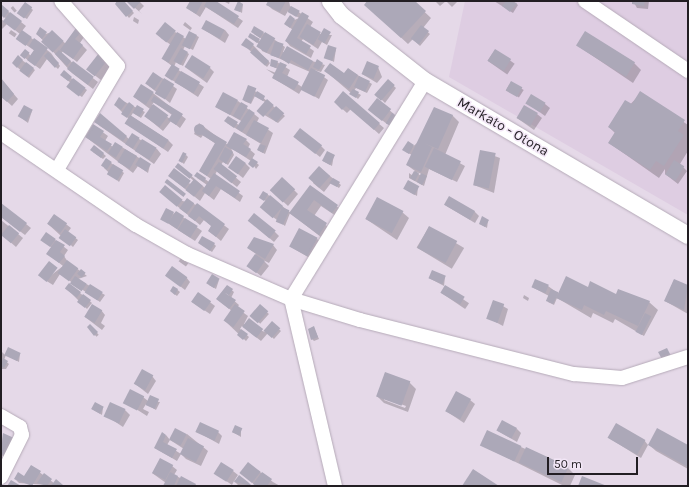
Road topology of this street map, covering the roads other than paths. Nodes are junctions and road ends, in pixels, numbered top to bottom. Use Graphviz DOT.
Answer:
graph roads {
  1 [pos="61,1"];
  2 [pos="330,1"];
  3 [pos="585,1"];
  4 [pos="688,71"];
  5 [pos="425,81"];
  6 [pos="1,133"];
  7 [pos="58,168"];
  8 [pos="688,235"];
  9 [pos="291,299"];
  10 [pos="688,357"];
  11 [pos="1,416"];
  12 [pos="1,477"];
  13 [pos="335,486"];
  1 -- 7 [label="street"];
  2 -- 5 [label="main road, Markato - Otona"];
  3 -- 4 [label="street"];
  5 -- 8 [label="main road, Markato - Otona"];
  5 -- 9 [label="street"];
  6 -- 7 [label="street"];
  7 -- 9 [label="street"];
  9 -- 10 [label="street"];
  9 -- 13 [label="street"];
  11 -- 12 [label="street"];
}
